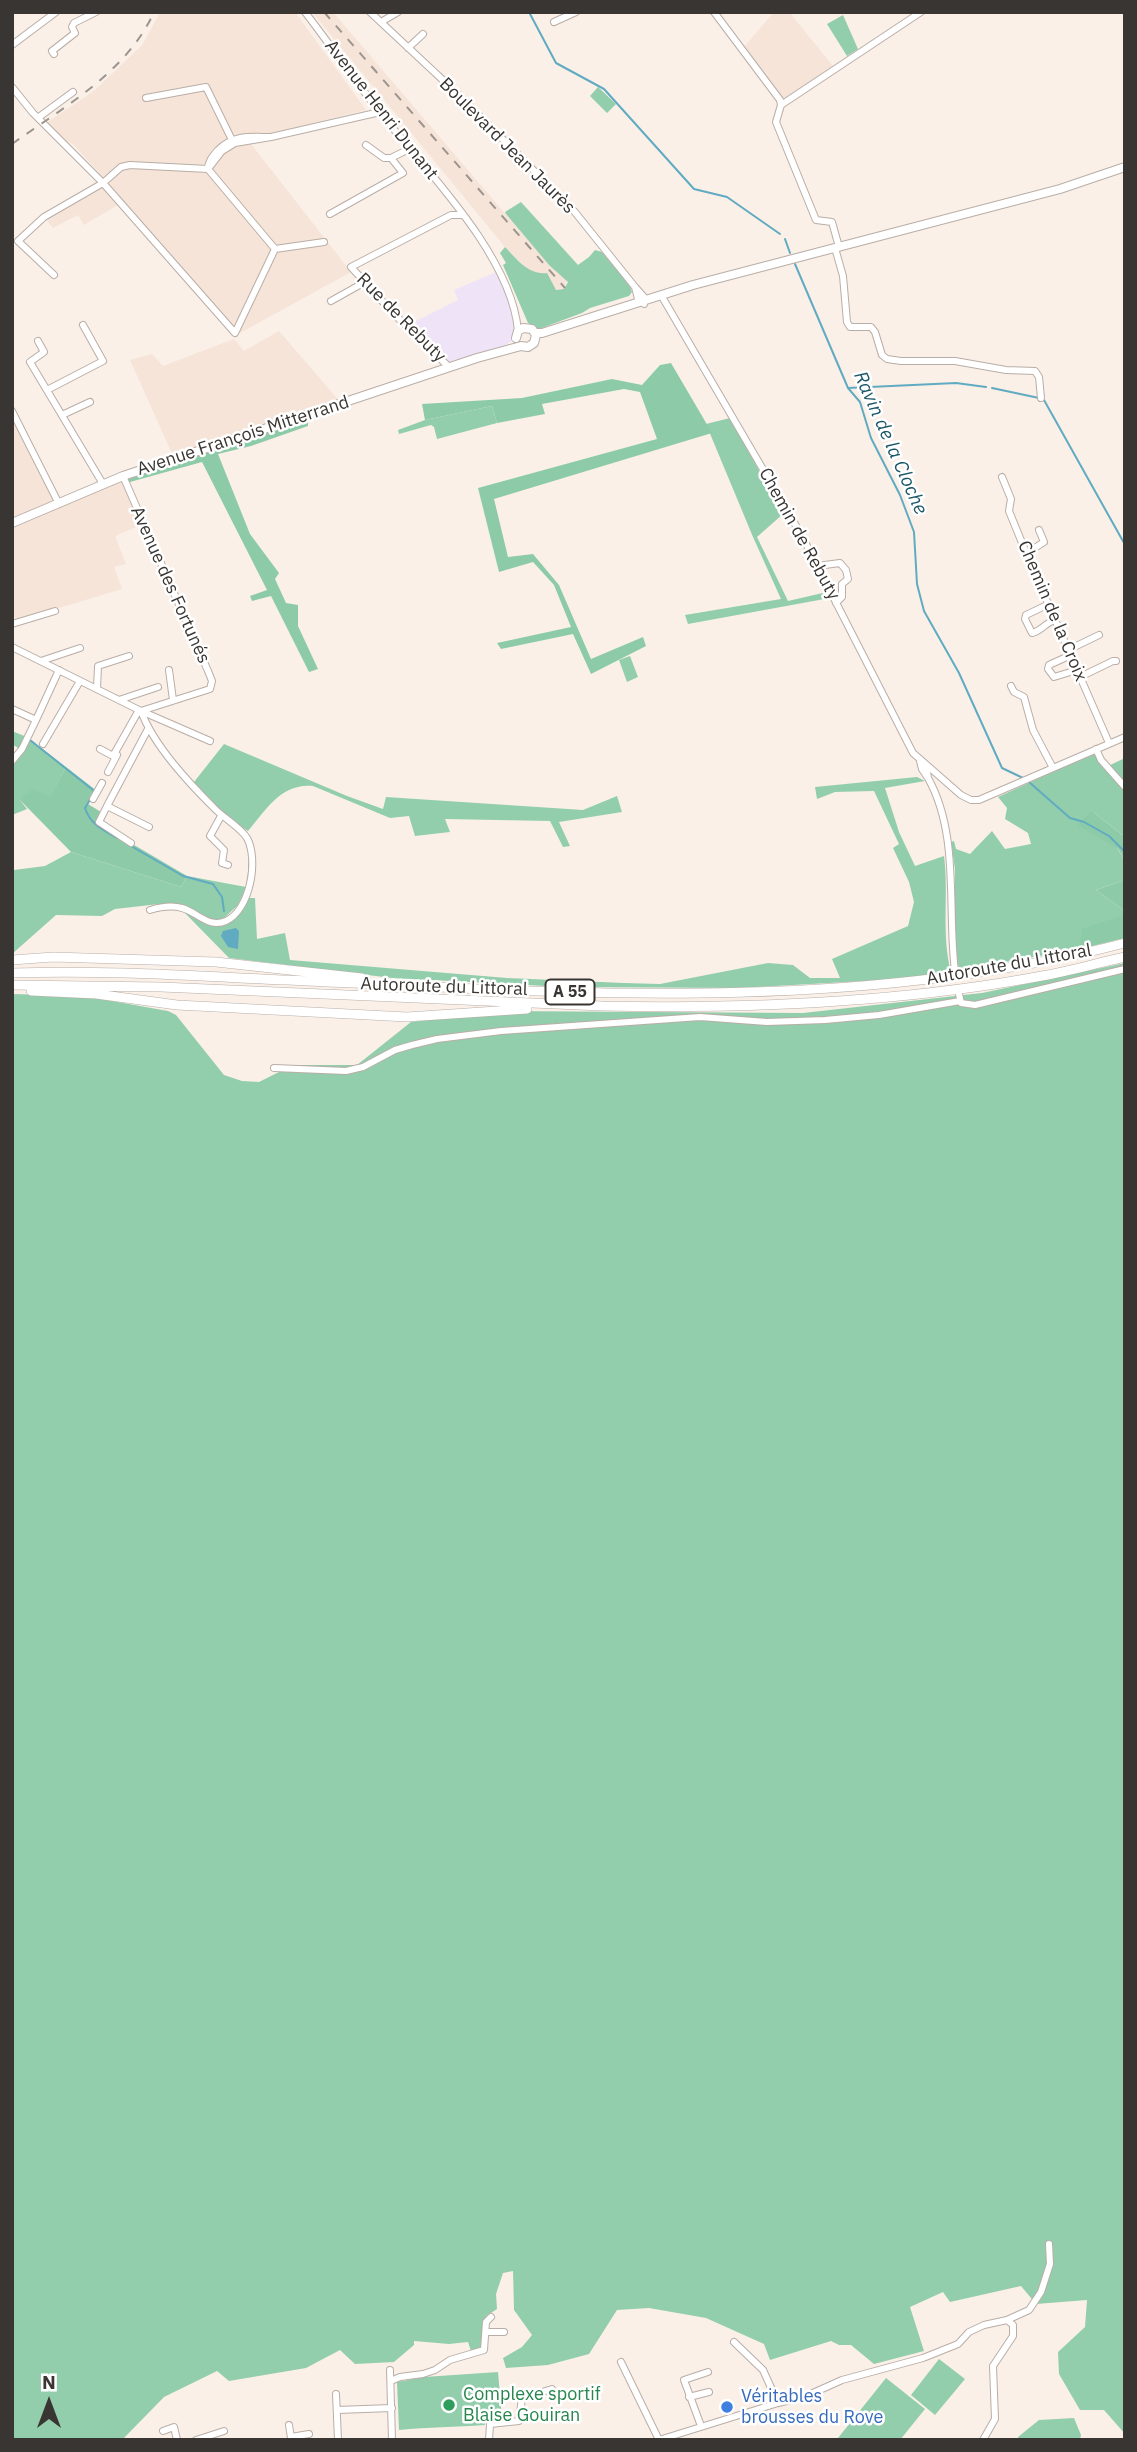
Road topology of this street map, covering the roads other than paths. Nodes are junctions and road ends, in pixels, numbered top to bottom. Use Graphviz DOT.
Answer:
graph roads {
  1 [pos="39,12"];
  2 [pos="56,12"];
  3 [pos="96,12"];
  4 [pos="305,12"];
  5 [pos="370,12"];
  6 [pos="398,12"];
  7 [pos="576,12"];
  8 [pos="714,12"];
  9 [pos="921,12"];
  10 [pos="43,21"];
  11 [pos="382,22"];
  12 [pos="554,22"];
  13 [pos="423,34"];
  14 [pos="12,45"];
  15 [pos="408,48"];
  16 [pos="51,50"];
  17 [pos="12,86"];
  18 [pos="73,92"];
  19 [pos="146,97"];
  20 [pos="781,105"];
  21 [pos="380,112"];
  22 [pos="39,117"];
  23 [pos="233,141"];
  24 [pos="366,145"];
  25 [pos="409,149"];
  26 [pos="391,158"];
  27 [pos="1125,167"];
  28 [pos="208,169"];
  29 [pos="103,183"];
  30 [pos="330,214"];
  31 [pos="462,215"];
  32 [pos="324,242"];
  33 [pos="837,247"];
  34 [pos="275,249"];
  35 [pos="54,275"];
  36 [pos="365,282"];
  37 [pos="662,296"];
  38 [pos="331,301"];
  39 [pos="512,301"];
  40 [pos="643,302"];
  41 [pos="83,325"];
  42 [pos="533,334"];
  43 [pos="519,338"];
  44 [pos="38,341"];
  45 [pos="449,367"];
  46 [pos="47,390"];
  47 [pos="1041,398"];
  48 [pos="90,402"];
  49 [pos="12,411"];
  50 [pos="62,415"];
  51 [pos="123,476"];
  52 [pos="1002,477"];
  53 [pos="103,484"];
  54 [pos="59,504"];
  55 [pos="12,523"];
  56 [pos="1039,530"];
  57 [pos="1027,553"];
  58 [pos="817,566"];
  59 [pos="836,603"];
  60 [pos="1049,604"];
  61 [pos="55,611"];
  62 [pos="1055,620"];
  63 [pos="12,624"];
  64 [pos="1099,635"];
  65 [pos="12,647"];
  66 [pos="80,648"];
  67 [pos="1070,653"];
  68 [pos="128,656"];
  69 [pos="41,662"];
  70 [pos="1116,662"];
  71 [pos="59,670"];
  72 [pos="169,670"];
  73 [pos="1079,673"];
  74 [pos="80,681"];
  75 [pos="158,687"];
  76 [pos="1011,687"];
  77 [pos="97,690"];
  78 [pos="119,701"];
  79 [pos="173,701"];
  80 [pos="12,709"];
  81 [pos="140,711"];
  82 [pos="36,720"];
  83 [pos="133,727"];
  84 [pos="148,729"];
  85 [pos="129,734"];
  86 [pos="1125,737"];
  87 [pos="141,741"];
  88 [pos="210,741"];
  89 [pos="124,743"];
  90 [pos="1110,743"];
  91 [pos="43,744"];
  92 [pos="100,749"];
  93 [pos="1096,749"];
  94 [pos="117,755"];
  95 [pos="12,761"];
  96 [pos="113,763"];
  97 [pos="923,763"];
  98 [pos="1054,768"];
  99 [pos="126,771"];
  100 [pos="108,772"];
  101 [pos="102,783"];
  102 [pos="1125,787"];
  103 [pos="97,791"];
  104 [pos="111,798"];
  105 [pos="93,799"];
  106 [pos="107,806"];
  107 [pos="221,816"];
  108 [pos="149,827"];
  109 [pos="131,843"];
  110 [pos="229,865"];
  111 [pos="150,910"];
  112 [pos="1125,943"];
  113 [pos="1125,957"];
  114 [pos="12,960"];
  115 [pos="1125,969"];
  116 [pos="955,971"];
  117 [pos="12,973"];
  118 [pos="12,988"];
  119 [pos="510,990"];
  120 [pos="663,1007"];
  121 [pos="274,1068"];
  122 [pos="1049,2244"];
  123 [pos="491,2317"];
  124 [pos="1007,2320"];
  125 [pos="486,2332"];
  126 [pos="504,2332"];
  127 [pos="734,2342"];
  128 [pos="621,2362"];
  129 [pos="390,2370"];
  130 [pos="708,2372"];
  131 [pos="391,2381"];
  132 [pos="552,2389"];
  133 [pos="709,2392"];
  134 [pos="336,2394"];
  135 [pos="690,2397"];
  136 [pos="778,2403"];
  137 [pos="392,2408"];
  138 [pos="337,2410"];
  139 [pos="289,2425"];
  140 [pos="701,2426"];
  141 [pos="163,2431"];
  142 [pos="224,2431"];
  143 [pos="309,2434"];
  144 [pos="291,2438"];
  145 [pos="661,2439"];
  146 [pos="177,2440"];
  147 [pos="196,2440"];
  148 [pos="338,2440"];
  149 [pos="392,2440"];
  150 [pos="489,2440"];
  151 [pos="983,2440"];
  1 -- 10 [label="street"];
  2 -- 10 [label="street"];
  3 -- 16 [label="street"];
  4 -- 21 [label="street, Avenue Henri Dunant"];
  5 -- 11 [label="street, Boulevard Jean Jaurès"];
  6 -- 11 [label="street"];
  7 -- 12 [label="street"];
  8 -- 20 [label="street"];
  9 -- 20 [label="street"];
  10 -- 14 [label="street"];
  11 -- 15 [label="street, Boulevard Jean Jaurès"];
  13 -- 15 [label="street"];
  15 -- 40 [label="street, Boulevard Jean Jaurès"];
  17 -- 22 [label="street"];
  18 -- 22 [label="street"];
  19 -- 23 [label="street"];
  20 -- 33 [label="street"];
  21 -- 23 [label="street"];
  21 -- 25 [label="street, Avenue Henri Dunant"];
  22 -- 29 [label="street"];
  23 -- 28 [label="street"];
  24 -- 26 [label="street"];
  25 -- 26 [label="street"];
  25 -- 31 [label="street, Avenue Henri Dunant"];
  26 -- 30 [label="street"];
  27 -- 33 [label="main road"];
  28 -- 29 [label="street"];
  28 -- 34 [label="street"];
  29 -- 34 [label="street"];
  29 -- 35 [label="street"];
  31 -- 36 [label="street, Rue de Rebuty"];
  31 -- 39 [label="street, Avenue Henri Dunant"];
  32 -- 34 [label="street"];
  33 -- 37 [label="main road"];
  33 -- 47 [label="street"];
  36 -- 38 [label="street"];
  36 -- 45 [label="street, Rue de Rebuty"];
  37 -- 40 [label="main road"];
  37 -- 58 [label="street, Chemin de Rebuty"];
  39 -- 42 [label="street"];
  39 -- 43 [label="street"];
  40 -- 42 [label="main road"];
  41 -- 46 [label="street"];
  42 -- 43 [label="main road"];
  42 -- 43 [label="main road"];
  43 -- 45 [label="main road, Avenue François Mitterrand"];
  44 -- 46 [label="street"];
  45 -- 51 [label="main road, Avenue François Mitterrand"];
  46 -- 50 [label="street"];
  48 -- 50 [label="street"];
  49 -- 54 [label="street"];
  50 -- 53 [label="street"];
  51 -- 53 [label="main road, Avenue François Mitterrand"];
  51 -- 79 [label="street, Avenue des Fortunés"];
  52 -- 57 [label="street, Chemin de la Croix"];
  53 -- 54 [label="main road, Avenue François Mitterrand"];
  54 -- 55 [label="main road, Avenue François Mitterrand"];
  56 -- 57 [label="street"];
  57 -- 60 [label="street, Chemin de la Croix"];
  58 -- 59 [label="street, Chemin de Rebuty"];
  58 -- 59 [label="street"];
  59 -- 97 [label="street, Chemin de Rebuty"];
  60 -- 62 [label="street, Chemin de la Croix"];
  60 -- 62 [label="street"];
  61 -- 63 [label="street"];
  62 -- 67 [label="street, Chemin de la Croix"];
  64 -- 67 [label="street"];
  65 -- 69 [label="street"];
  66 -- 69 [label="street"];
  67 -- 73 [label="street, Chemin de la Croix"];
  67 -- 73 [label="street"];
  68 -- 77 [label="street"];
  69 -- 71 [label="street"];
  70 -- 73 [label="street"];
  71 -- 74 [label="street"];
  71 -- 82 [label="street"];
  72 -- 79 [label="street"];
  73 -- 90 [label="street, Chemin de la Croix"];
  74 -- 77 [label="street"];
  74 -- 91 [label="street"];
  75 -- 78 [label="street"];
  76 -- 98 [label="street"];
  77 -- 78 [label="street"];
  78 -- 81 [label="street"];
  79 -- 81 [label="street, Avenue des Fortunés"];
  80 -- 82 [label="street"];
  81 -- 84 [label="street"];
  81 -- 88 [label="street"];
  81 -- 92 [label="street"];
  82 -- 95 [label="street"];
  83 -- 85 [label="street"];
  84 -- 87 [label="street"];
  84 -- 107 [label="street"];
  85 -- 87 [label="street"];
  85 -- 89 [label="street"];
  86 -- 90 [label="street"];
  87 -- 99 [label="street"];
  90 -- 93 [label="street"];
  93 -- 98 [label="street"];
  93 -- 102 [label="street"];
  94 -- 96 [label="street"];
  96 -- 99 [label="street"];
  96 -- 100 [label="street"];
  97 -- 98 [label="street"];
  97 -- 116 [label="street, Chemin de Rebuty"];
  99 -- 104 [label="street"];
  101 -- 103 [label="street"];
  103 -- 104 [label="street"];
  103 -- 105 [label="street"];
  104 -- 106 [label="street"];
  106 -- 108 [label="street"];
  106 -- 109 [label="street"];
  107 -- 110 [label="street"];
  107 -- 111 [label="street"];
  112 -- 119 [label="highway, Autoroute du Littoral / A 55"];
  113 -- 120 [label="highway, Autoroute du Littoral / A 55"];
  114 -- 119 [label="highway"];
  115 -- 121 [label="street"];
  117 -- 119 [label="highway, Autoroute du Littoral / A 55"];
  118 -- 120 [label="highway, Autoroute du Littoral / A 55"];
  118 -- 120 [label="highway"];
  122 -- 124 [label="street"];
  123 -- 125 [label="street"];
  124 -- 136 [label="street"];
  124 -- 151 [label="street"];
  125 -- 126 [label="street"];
  125 -- 131 [label="street"];
  127 -- 136 [label="street"];
  128 -- 145 [label="street"];
  129 -- 131 [label="street"];
  130 -- 135 [label="street"];
  131 -- 137 [label="street"];
  132 -- 150 [label="street"];
  133 -- 135 [label="street"];
  134 -- 138 [label="street"];
  135 -- 140 [label="street"];
  136 -- 140 [label="street"];
  137 -- 138 [label="street"];
  137 -- 149 [label="street"];
  138 -- 148 [label="street"];
  139 -- 144 [label="street"];
  140 -- 145 [label="street"];
  141 -- 146 [label="street"];
  142 -- 147 [label="street"];
  143 -- 144 [label="street"];
}
